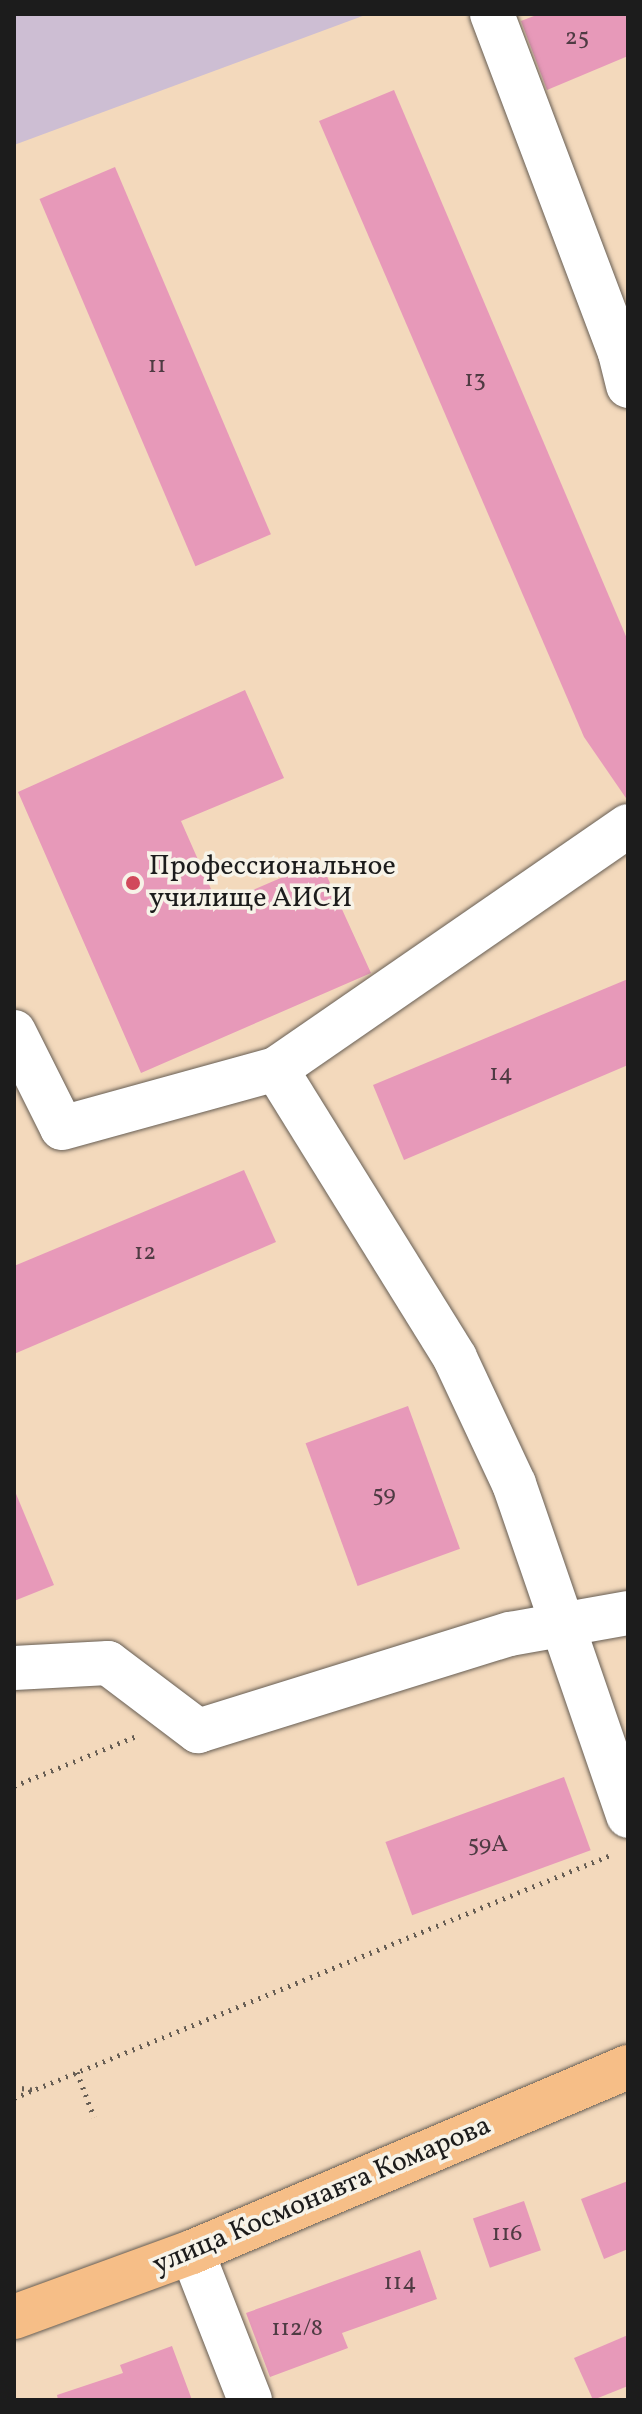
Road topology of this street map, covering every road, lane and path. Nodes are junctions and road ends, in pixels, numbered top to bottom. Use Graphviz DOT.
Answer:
graph roads {
  1 [pos="492,14"];
  2 [pos="628,386"];
  3 [pos="628,826"];
  4 [pos="628,867"];
  5 [pos="535,891"];
  6 [pos="14,1032"];
  7 [pos="276,1069"];
  8 [pos="628,1613"];
  9 [pos="562,1624"];
  10 [pos="14,1668"];
  11 [pos="182,1718"];
  12 [pos="14,1786"];
  13 [pos="628,1816"];
  14 [pos="628,1848"];
  15 [pos="628,2067"];
  16 [pos="77,2072"];
  17 [pos="14,2087"];
  18 [pos="36,2090"];
  19 [pos="14,2098"];
  20 [pos="94,2117"];
  21 [pos="192,2252"];
  22 [pos="14,2317"];
  23 [pos="250,2400"];
  1 -- 2 [label="street"];
  3 -- 5 [label="street"];
  4 -- 5 [label="street"];
  5 -- 7 [label="street"];
  6 -- 7 [label="street"];
  7 -- 9 [label="street"];
  8 -- 9 [label="street"];
  9 -- 11 [label="street"];
  9 -- 13 [label="street"];
  10 -- 11 [label="street"];
  11 -- 12 [label="path"];
  14 -- 16 [label="path"];
  15 -- 21 [label="main road, улица Космонавта Комарова"];
  16 -- 18 [label="path"];
  16 -- 20 [label="path"];
  17 -- 18 [label="path"];
  18 -- 19 [label="path"];
  21 -- 22 [label="main road, улица Космонавта Комарова"];
  21 -- 23 [label="street"];
}
